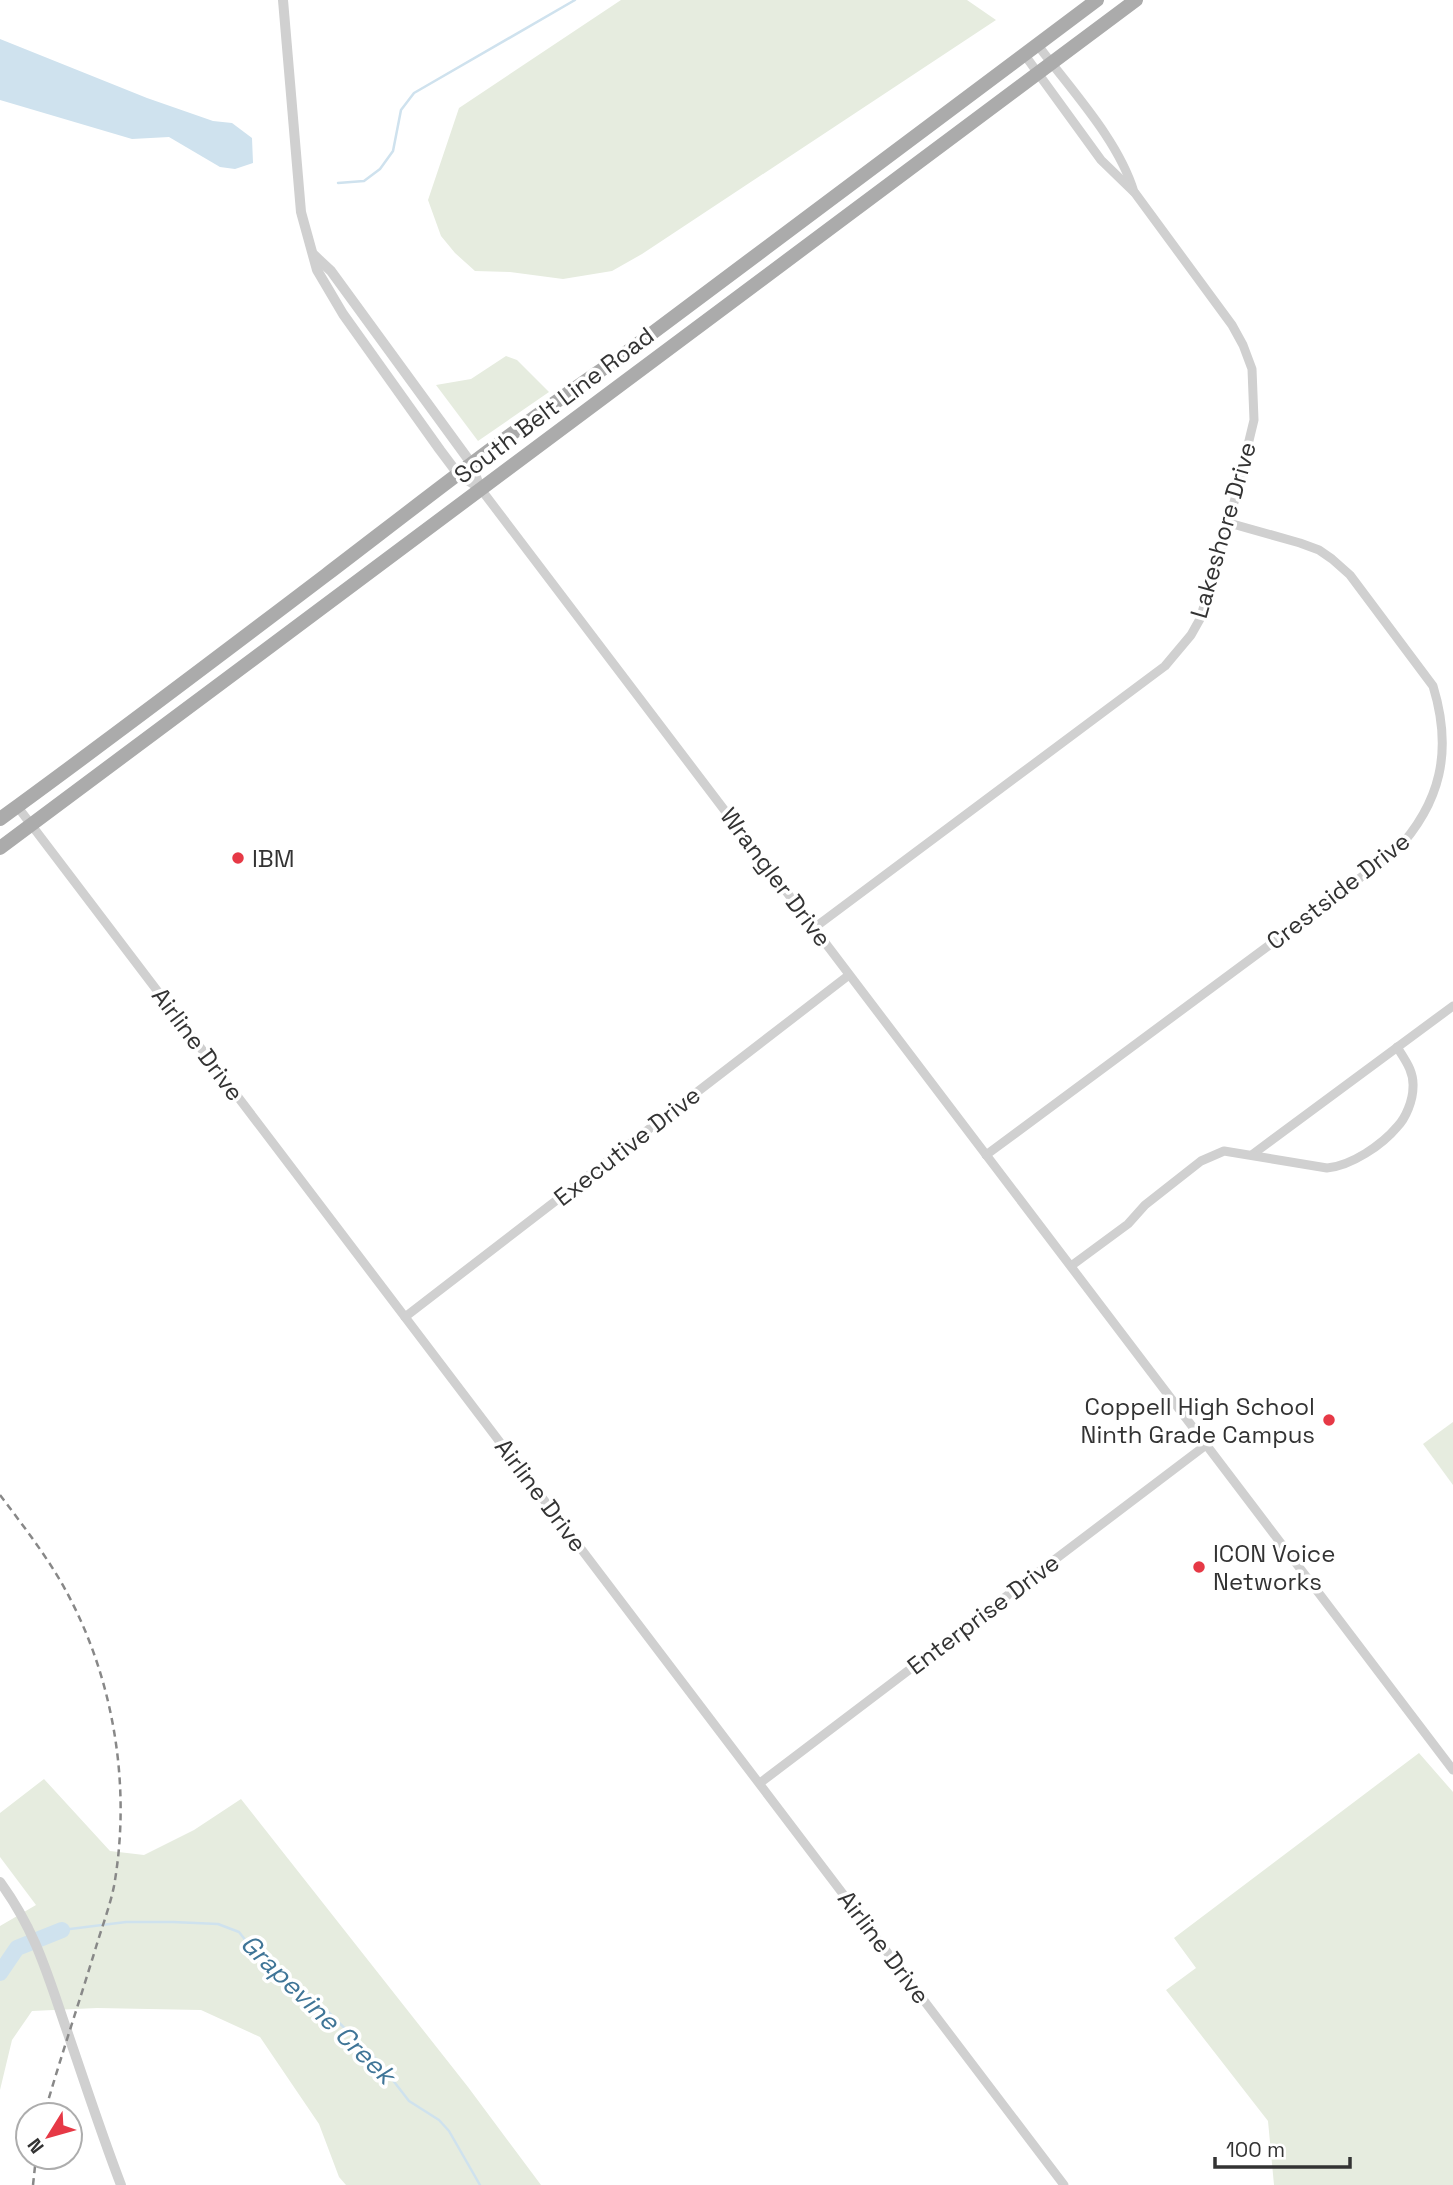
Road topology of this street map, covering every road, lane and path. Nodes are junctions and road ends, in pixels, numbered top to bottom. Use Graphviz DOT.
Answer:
graph roads {
  1 [pos="283,0"];
  2 [pos="1097,0"];
  3 [pos="1136,0"];
  4 [pos="1037,44"];
  5 [pos="1024,54"];
  6 [pos="1051,64"];
  7 [pos="1038,74"];
  8 [pos="1135,193"];
  9 [pos="831,199"];
  10 [pos="844,217"];
  11 [pos="314,255"];
  12 [pos="374,332"];
  13 [pos="362,341"];
  14 [pos="471,463"];
  15 [pos="458,474"];
  16 [pos="480,488"];
  17 [pos="1229,523"];
  18 [pos="226,651"];
  19 [pos="238,669"];
  20 [pos="17,806"];
  21 [pos="0,819"];
  22 [pos="31,824"];
  23 [pos="0,848"];
  24 [pos="814,928"];
  25 [pos="849,975"];
  26 [pos="1453,1006"];
  27 [pos="1397,1047"];
  28 [pos="1253,1154"];
  29 [pos="986,1155"];
  30 [pos="1071,1266"];
  31 [pos="405,1317"];
  32 [pos="1206,1445"];
  33 [pos="1453,1770"];
  34 [pos="760,1783"];
  35 [pos="0,1882"];
  36 [pos="121,2185"];
  37 [pos="1064,2185"];
  1 -- 11 [label="street"];
  2 -- 4 [label="main road, South Belt Line Road"];
  3 -- 6 [label="main road, South Belt Line Road"];
  4 -- 5 [label="main road, South Belt Line Road"];
  4 -- 6 [label="street, Lakeshore Drive"];
  5 -- 7 [label="street, Lakeshore Drive"];
  5 -- 9 [label="main road, South Belt Line Road"];
  6 -- 7 [label="main road, South Belt Line Road"];
  6 -- 8 [label="street, Lakeshore Drive"];
  7 -- 8 [label="street, Lakeshore Drive"];
  7 -- 10 [label="main road, South Belt Line Road"];
  8 -- 17 [label="street, Lakeshore Drive"];
  9 -- 10 [label="main road"];
  9 -- 14 [label="main road, South Belt Line Road"];
  10 -- 16 [label="main road, South Belt Line Road"];
  11 -- 12 [label="street"];
  11 -- 13 [label="street"];
  12 -- 13 [label="street"];
  12 -- 14 [label="street"];
  13 -- 15 [label="street"];
  14 -- 15 [label="main road, South Belt Line Road"];
  14 -- 16 [label="street"];
  15 -- 16 [label="street"];
  15 -- 18 [label="main road, South Belt Line Road"];
  16 -- 19 [label="main road, South Belt Line Road"];
  16 -- 24 [label="street, Wrangler Drive"];
  17 -- 24 [label="street, Lakeshore Drive"];
  17 -- 29 [label="street, Crestside Drive"];
  18 -- 19 [label="main road"];
  18 -- 20 [label="main road, South Belt Line Road"];
  19 -- 22 [label="main road, South Belt Line Road"];
  20 -- 21 [label="main road, South Belt Line Road"];
  20 -- 22 [label="street, Airline Drive"];
  22 -- 23 [label="main road, South Belt Line Road"];
  22 -- 31 [label="street, Airline Drive"];
  24 -- 25 [label="street, Wrangler Drive"];
  25 -- 29 [label="street, Wrangler Drive"];
  25 -- 31 [label="street, Executive Drive"];
  26 -- 27 [label="street"];
  27 -- 28 [label="street"];
  27 -- 28 [label="street"];
  28 -- 30 [label="street"];
  29 -- 30 [label="street, Wrangler Drive"];
  30 -- 32 [label="street, Wrangler Drive"];
  31 -- 34 [label="street, Airline Drive"];
  32 -- 33 [label="street, Wrangler Drive"];
  32 -- 34 [label="street, Enterprise Drive"];
  34 -- 37 [label="street, Airline Drive"];
  35 -- 36 [label="street"];
}
